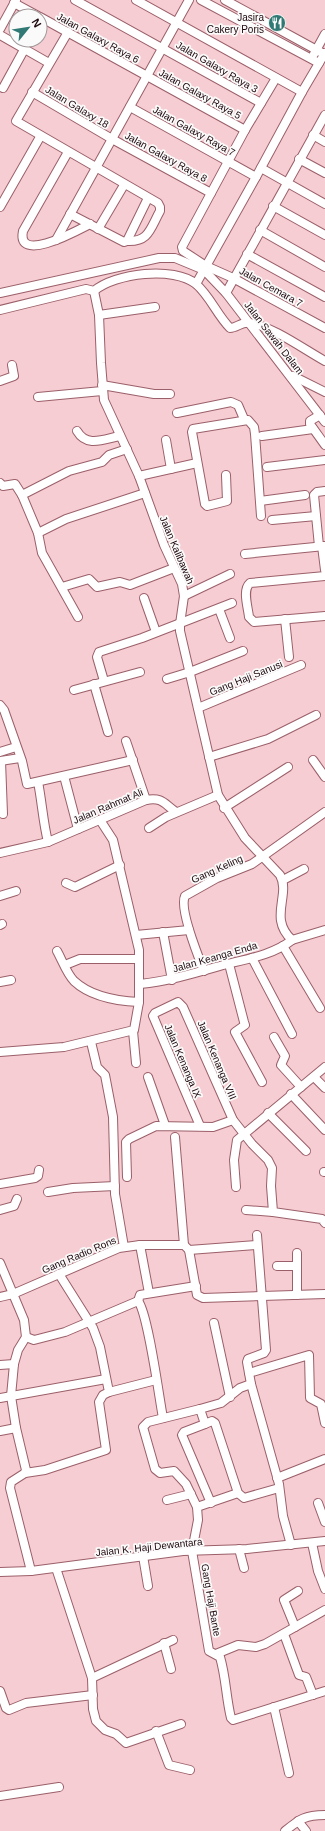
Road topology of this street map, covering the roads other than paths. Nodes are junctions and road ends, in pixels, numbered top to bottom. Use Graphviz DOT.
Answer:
graph roads {
  1 [pos="75,0"];
  2 [pos="136,0"];
  3 [pos="189,0"];
  4 [pos="200,0"];
  5 [pos="225,0"];
  6 [pos="15,2"];
  7 [pos="25,8"];
  8 [pos="48,22"];
  9 [pos="176,22"];
  10 [pos="0,29"];
  11 [pos="68,32"];
  12 [pos="325,34"];
  13 [pos="162,47"];
  14 [pos="25,48"];
  15 [pos="316,50"];
  16 [pos="325,54"];
  17 [pos="311,59"];
  18 [pos="49,63"];
  19 [pos="319,63"];
  20 [pos="311,75"];
  21 [pos="146,76"];
  22 [pos="276,78"];
  23 [pos="3,88"];
  24 [pos="32,92"];
  25 [pos="302,92"];
  26 [pos="261,103"];
  27 [pos="130,107"];
  28 [pos="325,115"];
  29 [pos="245,130"];
  30 [pos="313,135"];
  31 [pos="40,137"];
  32 [pos="112,139"];
  33 [pos="325,142"];
  34 [pos="68,152"];
  35 [pos="299,159"];
  36 [pos="229,161"];
  37 [pos="96,168"];
  38 [pos="261,168"];
  39 [pos="325,173"];
  40 [pos="253,175"];
  41 [pos="287,182"];
  42 [pos="124,185"];
  43 [pos="211,193"];
  44 [pos="148,198"];
  45 [pos="325,204"];
  46 [pos="273,206"];
  47 [pos="0,207"];
  48 [pos="70,214"];
  49 [pos="90,224"];
  50 [pos="98,229"];
  51 [pos="260,230"];
  52 [pos="325,235"];
  53 [pos="56,240"];
  54 [pos="127,241"];
  55 [pos="246,254"];
  56 [pos="325,267"];
  57 [pos="201,274"];
  58 [pos="233,278"];
  59 [pos="94,291"];
  60 [pos="226,292"];
  61 [pos="0,293"];
  62 [pos="325,297"];
  63 [pos="155,308"];
  64 [pos="0,310"];
  65 [pos="99,315"];
  66 [pos="250,323"];
  67 [pos="325,328"];
  68 [pos="325,361"];
  69 [pos="12,365"];
  70 [pos="291,375"];
  71 [pos="0,381"];
  72 [pos="102,388"];
  73 [pos="325,392"];
  74 [pos="170,394"];
  75 [pos="38,397"];
  76 [pos="177,413"];
  77 [pos="316,417"];
  78 [pos="244,419"];
  79 [pos="325,422"];
  80 [pos="313,429"];
  81 [pos="77,431"];
  82 [pos="120,436"];
  83 [pos="262,436"];
  84 [pos="166,440"];
  85 [pos="325,445"];
  86 [pos="127,450"];
  87 [pos="325,460"];
  88 [pos="197,462"];
  89 [pos="266,467"];
  90 [pos="171,468"];
  91 [pos="226,475"];
  92 [pos="139,476"];
  93 [pos="0,483"];
  94 [pos="325,491"];
  95 [pos="145,493"];
  96 [pos="22,495"];
  97 [pos="305,495"];
  98 [pos="260,500"];
  99 [pos="261,516"];
  100 [pos="316,516"];
  101 [pos="272,520"];
  102 [pos="38,534"];
  103 [pos="322,546"];
  104 [pos="245,554"];
  105 [pos="174,568"];
  106 [pos="325,570"];
  107 [pos="230,574"];
  108 [pos="325,576"];
  109 [pos="62,587"];
  110 [pos="184,596"];
  111 [pos="144,598"];
  112 [pos="232,603"];
  113 [pos="219,609"];
  114 [pos="325,616"];
  115 [pos="78,618"];
  116 [pos="286,619"];
  117 [pos="180,624"];
  118 [pos="156,632"];
  119 [pos="230,638"];
  120 [pos="243,651"];
  121 [pos="289,657"];
  122 [pos="301,666"];
  123 [pos="140,672"];
  124 [pos="190,672"];
  125 [pos="167,679"];
  126 [pos="104,681"];
  127 [pos="94,684"];
  128 [pos="74,690"];
  129 [pos="0,705"];
  130 [pos="198,708"];
  131 [pos="316,715"];
  132 [pos="108,732"];
  133 [pos="126,741"];
  134 [pos="16,747"];
  135 [pos="209,756"];
  136 [pos="0,758"];
  137 [pos="20,758"];
  138 [pos="133,760"];
  139 [pos="313,760"];
  140 [pos="288,767"];
  141 [pos="64,776"];
  142 [pos="325,777"];
  143 [pos="38,782"];
  144 [pos="218,795"];
  145 [pos="146,800"];
  146 [pos="224,808"];
  147 [pos="176,812"];
  148 [pos="325,812"];
  149 [pos="3,814"];
  150 [pos="100,820"];
  151 [pos="149,828"];
  152 [pos="78,830"];
  153 [pos="48,842"];
  154 [pos="0,853"];
  155 [pos="262,856"];
  156 [pos="120,865"];
  157 [pos="304,869"];
  158 [pos="283,880"];
  159 [pos="66,884"];
  160 [pos="16,891"];
  161 [pos="0,896"];
  162 [pos="190,930"];
  163 [pos="325,930"];
  164 [pos="163,932"];
  165 [pos="136,935"];
  166 [pos="292,940"];
  167 [pos="283,946"];
  168 [pos="57,951"];
  169 [pos="252,958"];
  170 [pos="139,959"];
  171 [pos="229,964"];
  172 [pos="65,965"];
  173 [pos="204,971"];
  174 [pos="11,980"];
  175 [pos="172,980"];
  176 [pos="0,982"];
  177 [pos="140,984"];
  178 [pos="139,1002"];
  179 [pos="184,1007"];
  180 [pos="320,1008"];
  181 [pos="133,1031"];
  182 [pos="292,1034"];
  183 [pos="274,1037"];
  184 [pos="90,1042"];
  185 [pos="0,1052"];
  186 [pos="136,1063"];
  187 [pos="325,1067"];
  188 [pos="148,1077"];
  189 [pos="314,1077"];
  190 [pos="262,1082"];
  191 [pos="298,1083"];
  192 [pos="325,1088"];
  193 [pos="291,1094"];
  194 [pos="268,1113"];
  195 [pos="165,1125"];
  196 [pos="200,1126"];
  197 [pos="238,1127"];
  198 [pos="325,1130"];
  199 [pos="175,1137"];
  200 [pos="306,1151"];
  201 [pos="39,1170"];
  202 [pos="127,1177"];
  203 [pos="0,1184"];
  204 [pos="115,1186"];
  205 [pos="236,1187"];
  206 [pos="48,1192"];
  207 [pos="17,1199"];
  208 [pos="0,1210"];
  209 [pos="246,1210"];
  210 [pos="273,1212"];
  211 [pos="325,1223"];
  212 [pos="257,1235"];
  213 [pos="140,1245"];
  214 [pos="257,1245"];
  215 [pos="124,1247"];
  216 [pos="187,1248"];
  217 [pos="297,1253"];
  218 [pos="0,1263"];
  219 [pos="277,1266"];
  220 [pos="297,1266"];
  221 [pos="59,1274"];
  222 [pos="196,1286"];
  223 [pos="149,1293"];
  224 [pos="13,1294"];
  225 [pos="325,1294"];
  226 [pos="260,1295"];
  227 [pos="297,1295"];
  228 [pos="0,1297"];
  229 [pos="138,1300"];
  230 [pos="87,1321"];
  231 [pos="214,1323"];
  232 [pos="26,1337"];
  233 [pos="14,1364"];
  234 [pos="0,1365"];
  235 [pos="249,1373"];
  236 [pos="106,1379"];
  237 [pos="156,1380"];
  238 [pos="251,1384"];
  239 [pos="110,1392"];
  240 [pos="11,1396"];
  241 [pos="230,1397"];
  242 [pos="0,1398"];
  243 [pos="200,1409"];
  244 [pos="163,1418"];
  245 [pos="325,1423"];
  246 [pos="205,1424"];
  247 [pos="16,1428"];
  248 [pos="0,1431"];
  249 [pos="325,1459"];
  250 [pos="25,1473"];
  251 [pos="277,1478"];
  252 [pos="280,1488"];
  253 [pos="238,1493"];
  254 [pos="191,1494"];
  255 [pos="167,1500"];
  256 [pos="211,1503"];
  257 [pos="318,1503"];
  258 [pos="197,1507"];
  259 [pos="325,1522"];
  260 [pos="325,1541"];
  261 [pos="312,1543"];
  262 [pos="291,1545"];
  263 [pos="239,1549"];
  264 [pos="192,1551"];
  265 [pos="143,1556"];
  266 [pos="56,1568"];
  267 [pos="244,1568"];
  268 [pos="31,1571"];
  269 [pos="0,1572"];
  270 [pos="148,1586"];
  271 [pos="325,1589"];
  272 [pos="298,1591"];
  273 [pos="325,1610"];
  274 [pos="295,1627"];
  275 [pos="284,1634"];
  276 [pos="173,1640"];
  277 [pos="164,1643"];
  278 [pos="213,1654"];
  279 [pos="171,1669"];
  280 [pos="92,1678"];
  281 [pos="0,1691"];
  282 [pos="325,1691"];
  283 [pos="93,1695"];
  284 [pos="312,1695"];
  285 [pos="274,1707"];
  286 [pos="181,1724"];
  287 [pos="156,1731"];
  288 [pos="190,1770"];
  289 [pos="289,1773"];
  290 [pos="59,1787"];
  291 [pos="0,1796"];
  292 [pos="325,1815"];
  293 [pos="298,1821"];
  294 [pos="285,1831"];
  295 [pos="306,1831"];
  1 -- 13 [label="street, Jalan Galaxy Raya 3"];
  2 -- 9 [label="street"];
  3 -- 9 [label="street"];
  4 -- 17 [label="street"];
  5 -- 15 [label="street"];
  6 -- 7 [label="street, Jalan Galaxy Raya 6"];
  6 -- 10 [label="street"];
  8 -- 11 [label="street, Jalan Galaxy Raya 6"];
  9 -- 13 [label="street"];
  9 -- 22 [label="street"];
  11 -- 18 [label="street"];
  11 -- 21 [label="street, Jalan Galaxy Raya 6"];
  12 -- 15 [label="street"];
  13 -- 21 [label="street"];
  13 -- 26 [label="street, Jalan Galaxy Raya 3"];
  14 -- 18 [label="street"];
  14 -- 23 [label="street"];
  15 -- 16 [label="street"];
  15 -- 17 [label="street"];
  16 -- 19 [label="street"];
  17 -- 19 [label="street"];
  17 -- 20 [label="street"];
  18 -- 24 [label="street"];
  19 -- 20 [label="street"];
  20 -- 25 [label="street"];
  21 -- 27 [label="street"];
  21 -- 29 [label="street, Jalan Galaxy Raya 5"];
  22 -- 25 [label="street"];
  22 -- 26 [label="street"];
  24 -- 31 [label="street"];
  24 -- 32 [label="street, Jalan Galaxy 18"];
  25 -- 38 [label="street"];
  26 -- 29 [label="street"];
  27 -- 32 [label="street"];
  27 -- 36 [label="street, Jalan Galaxy Raya 7"];
  28 -- 30 [label="street"];
  29 -- 36 [label="street"];
  30 -- 33 [label="street"];
  30 -- 35 [label="street"];
  31 -- 34 [label="street"];
  31 -- 47 [label="street"];
  32 -- 37 [label="street"];
  32 -- 43 [label="street, Jalan Galaxy Raya 8"];
  34 -- 37 [label="street"];
  34 -- 53 [label="street"];
  35 -- 39 [label="street"];
  35 -- 41 [label="street"];
  36 -- 40 [label="street, Jalan Galaxy Raya 7"];
  36 -- 43 [label="street"];
  37 -- 42 [label="street"];
  37 -- 48 [label="street"];
  38 -- 40 [label="street"];
  38 -- 41 [label="street"];
  40 -- 57 [label="street"];
  41 -- 45 [label="street"];
  41 -- 46 [label="street"];
  42 -- 44 [label="street"];
  42 -- 50 [label="street"];
  43 -- 57 [label="street"];
  44 -- 54 [label="street"];
  44 -- 54 [label="street"];
  46 -- 51 [label="street"];
  46 -- 52 [label="street"];
  48 -- 49 [label="street"];
  48 -- 53 [label="street"];
  49 -- 50 [label="street"];
  49 -- 53 [label="street"];
  50 -- 54 [label="street"];
  51 -- 55 [label="street"];
  51 -- 56 [label="street"];
  55 -- 58 [label="street"];
  55 -- 62 [label="street"];
  57 -- 58 [label="street, Jalan Cemara 7"];
  57 -- 59 [label="street"];
  57 -- 60 [label="street, Jalan Sawah Dalam"];
  57 -- 61 [label="street"];
  57 -- 66 [label="street"];
  58 -- 60 [label="street"];
  58 -- 67 [label="street, Jalan Cemara 7"];
  59 -- 64 [label="street"];
  59 -- 65 [label="street, Jalan Kalibawah"];
  60 -- 66 [label="street, Jalan Sawah Dalam"];
  63 -- 65 [label="street"];
  65 -- 72 [label="street, Jalan Kalibawah"];
  66 -- 68 [label="street"];
  66 -- 70 [label="street, Jalan Sawah Dalam"];
  69 -- 71 [label="street"];
  70 -- 73 [label="street"];
  70 -- 77 [label="street, Jalan Sawah Dalam"];
  72 -- 74 [label="street"];
  72 -- 75 [label="street"];
  72 -- 82 [label="street, Jalan Kalibawah"];
  76 -- 78 [label="street"];
  77 -- 79 [label="street, Jalan Sawah Dalam"];
  77 -- 80 [label="street"];
  78 -- 88 [label="street"];
  78 -- 98 [label="street"];
  80 -- 83 [label="street"];
  80 -- 85 [label="street"];
  81 -- 82 [label="street"];
  82 -- 86 [label="street, Jalan Kalibawah"];
  84 -- 90 [label="street"];
  86 -- 92 [label="street, Jalan Kalibawah"];
  86 -- 96 [label="street"];
  87 -- 89 [label="street"];
  88 -- 90 [label="street"];
  88 -- 91 [label="street"];
  90 -- 92 [label="street"];
  92 -- 95 [label="street, Jalan Kalibawah"];
  93 -- 96 [label="street"];
  94 -- 100 [label="street"];
  95 -- 102 [label="street"];
  95 -- 105 [label="street, Jalan Kalibawah"];
  96 -- 102 [label="street"];
  97 -- 98 [label="street"];
  98 -- 99 [label="street"];
  100 -- 101 [label="street"];
  100 -- 103 [label="street"];
  102 -- 109 [label="street"];
  103 -- 104 [label="street"];
  103 -- 106 [label="street"];
  105 -- 109 [label="street"];
  105 -- 110 [label="street, Jalan Kalibawah"];
  107 -- 110 [label="street"];
  108 -- 116 [label="street"];
  109 -- 115 [label="street"];
  110 -- 117 [label="street, Jalan Kalibawah"];
  111 -- 118 [label="street"];
  112 -- 113 [label="street"];
  113 -- 117 [label="street"];
  113 -- 119 [label="street"];
  114 -- 116 [label="street"];
  116 -- 121 [label="street"];
  117 -- 118 [label="street"];
  117 -- 124 [label="street, Jalan Kalibawah"];
  118 -- 126 [label="street"];
  120 -- 124 [label="street"];
  122 -- 130 [label="street, Gang Haji Sanusi"];
  123 -- 126 [label="street"];
  124 -- 125 [label="street"];
  124 -- 130 [label="street, Jalan Kalibawah"];
  126 -- 127 [label="street"];
  127 -- 128 [label="street"];
  127 -- 132 [label="street"];
  129 -- 134 [label="street"];
  130 -- 135 [label="street, Jalan Kalibawah"];
  131 -- 135 [label="street"];
  133 -- 138 [label="street"];
  134 -- 136 [label="street"];
  134 -- 137 [label="street"];
  135 -- 144 [label="street, Jalan Kalibawah"];
  136 -- 137 [label="street"];
  136 -- 149 [label="street"];
  137 -- 143 [label="street"];
  138 -- 141 [label="street"];
  138 -- 145 [label="street"];
  139 -- 142 [label="street"];
  140 -- 146 [label="street"];
  141 -- 143 [label="street"];
  141 -- 152 [label="street"];
  143 -- 153 [label="street"];
  144 -- 146 [label="street, Jalan Kalibawah"];
  144 -- 147 [label="street"];
  145 -- 147 [label="street, Jalan Rahmat Ali"];
  145 -- 150 [label="street, Jalan Rahmat Ali"];
  146 -- 155 [label="street, Jalan Kalibawah"];
  147 -- 151 [label="street"];
  148 -- 155 [label="street"];
  150 -- 152 [label="street, Jalan Rahmat Ali"];
  150 -- 156 [label="street"];
  152 -- 153 [label="street, Jalan Rahmat Ali"];
  153 -- 154 [label="street, Jalan Rahmat Ali"];
  155 -- 158 [label="street, Jalan Kalibawah"];
  155 -- 162 [label="street, Gang Keling"];
  156 -- 159 [label="street"];
  156 -- 165 [label="street"];
  157 -- 158 [label="street"];
  158 -- 166 [label="street"];
  160 -- 161 [label="street"];
  162 -- 164 [label="street"];
  162 -- 173 [label="street, Gang Keling"];
  163 -- 166 [label="street, Jalan Keanga Enda"];
  164 -- 165 [label="street"];
  164 -- 175 [label="street"];
  165 -- 170 [label="street"];
  166 -- 167 [label="street, Jalan Keanga Enda"];
  167 -- 169 [label="street, Jalan Keanga Enda"];
  167 -- 180 [label="street"];
  168 -- 172 [label="street"];
  169 -- 171 [label="street, Jalan Keanga Enda"];
  169 -- 182 [label="street"];
  170 -- 172 [label="street"];
  170 -- 177 [label="street"];
  171 -- 173 [label="street, Jalan Keanga Enda"];
  171 -- 190 [label="street"];
  172 -- 178 [label="street"];
  173 -- 175 [label="street, Jalan Keanga Enda"];
  174 -- 176 [label="street"];
  175 -- 177 [label="street, Jalan Keanga Enda"];
  177 -- 178 [label="street"];
  178 -- 181 [label="street"];
  179 -- 196 [label="street, Jalan Kenanga IX"];
  179 -- 197 [label="street, Jalan Kenanga VIII"];
  181 -- 184 [label="street"];
  181 -- 186 [label="street"];
  183 -- 191 [label="street"];
  184 -- 185 [label="street"];
  184 -- 204 [label="street"];
  187 -- 189 [label="street"];
  188 -- 195 [label="street"];
  189 -- 191 [label="street"];
  189 -- 192 [label="street"];
  191 -- 193 [label="street"];
  193 -- 194 [label="street"];
  193 -- 198 [label="street"];
  194 -- 197 [label="street"];
  194 -- 200 [label="street"];
  195 -- 196 [label="street"];
  195 -- 202 [label="street"];
  196 -- 197 [label="street"];
  197 -- 205 [label="street"];
  197 -- 210 [label="street"];
  199 -- 216 [label="street"];
  201 -- 203 [label="street"];
  204 -- 206 [label="street"];
  204 -- 215 [label="street"];
  207 -- 208 [label="street"];
  209 -- 210 [label="street"];
  210 -- 211 [label="street"];
  212 -- 214 [label="street"];
  213 -- 215 [label="street, Gang Radio Rons"];
  213 -- 216 [label="street, Gang Radio Rons"];
  213 -- 223 [label="street"];
  214 -- 216 [label="street, Gang Radio Rons"];
  214 -- 226 [label="street"];
  215 -- 221 [label="street, Gang Radio Rons"];
  216 -- 222 [label="street"];
  217 -- 220 [label="street"];
  218 -- 224 [label="street"];
  219 -- 220 [label="street"];
  220 -- 227 [label="street"];
  221 -- 224 [label="street, Gang Radio Rons"];
  221 -- 230 [label="street"];
  222 -- 223 [label="street"];
  222 -- 226 [label="street"];
  223 -- 229 [label="street"];
  224 -- 228 [label="street, Gang Radio Rons"];
  224 -- 232 [label="street"];
  225 -- 227 [label="street"];
  226 -- 227 [label="street"];
  226 -- 235 [label="street"];
  229 -- 230 [label="street"];
  229 -- 237 [label="street"];
  230 -- 232 [label="street"];
  230 -- 236 [label="street"];
  231 -- 241 [label="street"];
  232 -- 233 [label="street"];
  233 -- 234 [label="street"];
  233 -- 240 [label="street"];
  235 -- 238 [label="street"];
  235 -- 245 [label="street"];
  236 -- 239 [label="street"];
  236 -- 240 [label="street"];
  237 -- 239 [label="street"];
  237 -- 244 [label="street"];
  238 -- 241 [label="street"];
  238 -- 251 [label="street"];
  239 -- 250 [label="street"];
  240 -- 242 [label="street"];
  240 -- 247 [label="street"];
  241 -- 243 [label="street"];
  243 -- 244 [label="street"];
  243 -- 246 [label="street"];
  244 -- 254 [label="street"];
  246 -- 253 [label="street"];
  246 -- 256 [label="street"];
  247 -- 248 [label="street"];
  247 -- 250 [label="street"];
  249 -- 251 [label="street"];
  250 -- 268 [label="street"];
  251 -- 252 [label="street"];
  252 -- 253 [label="street"];
  252 -- 262 [label="street"];
  253 -- 256 [label="street"];
  254 -- 255 [label="street"];
  254 -- 258 [label="street"];
  256 -- 258 [label="street"];
  257 -- 259 [label="street"];
  258 -- 264 [label="street"];
  260 -- 261 [label="street, Jalan K. Haji Dewantara"];
  261 -- 262 [label="street, Jalan K. Haji Dewantara"];
  261 -- 271 [label="street"];
  262 -- 263 [label="street, Jalan K. Haji Dewantara"];
  263 -- 264 [label="street, Jalan K. Haji Dewantara"];
  263 -- 267 [label="street"];
  264 -- 265 [label="street, Jalan K. Haji Dewantara"];
  264 -- 278 [label="street, Gang Haji Bante"];
  265 -- 266 [label="street, Jalan K. Haji Dewantara"];
  265 -- 270 [label="street"];
  266 -- 268 [label="street, Jalan K. Haji Dewantara"];
  266 -- 280 [label="street"];
  268 -- 269 [label="street, Jalan K. Haji Dewantara"];
  272 -- 274 [label="street"];
  273 -- 274 [label="street"];
  274 -- 275 [label="street"];
  275 -- 278 [label="street"];
  275 -- 284 [label="street"];
  276 -- 277 [label="street"];
  277 -- 279 [label="street"];
  277 -- 280 [label="street"];
  278 -- 285 [label="street, Gang Haji Bante"];
  280 -- 283 [label="street"];
  281 -- 283 [label="street"];
  282 -- 284 [label="street"];
  283 -- 287 [label="street"];
  284 -- 285 [label="street"];
  285 -- 289 [label="street"];
  286 -- 287 [label="street"];
  287 -- 288 [label="street"];
  290 -- 291 [label="street"];
  292 -- 293 [label="street"];
  293 -- 294 [label="street"];
  293 -- 295 [label="street"];
}
